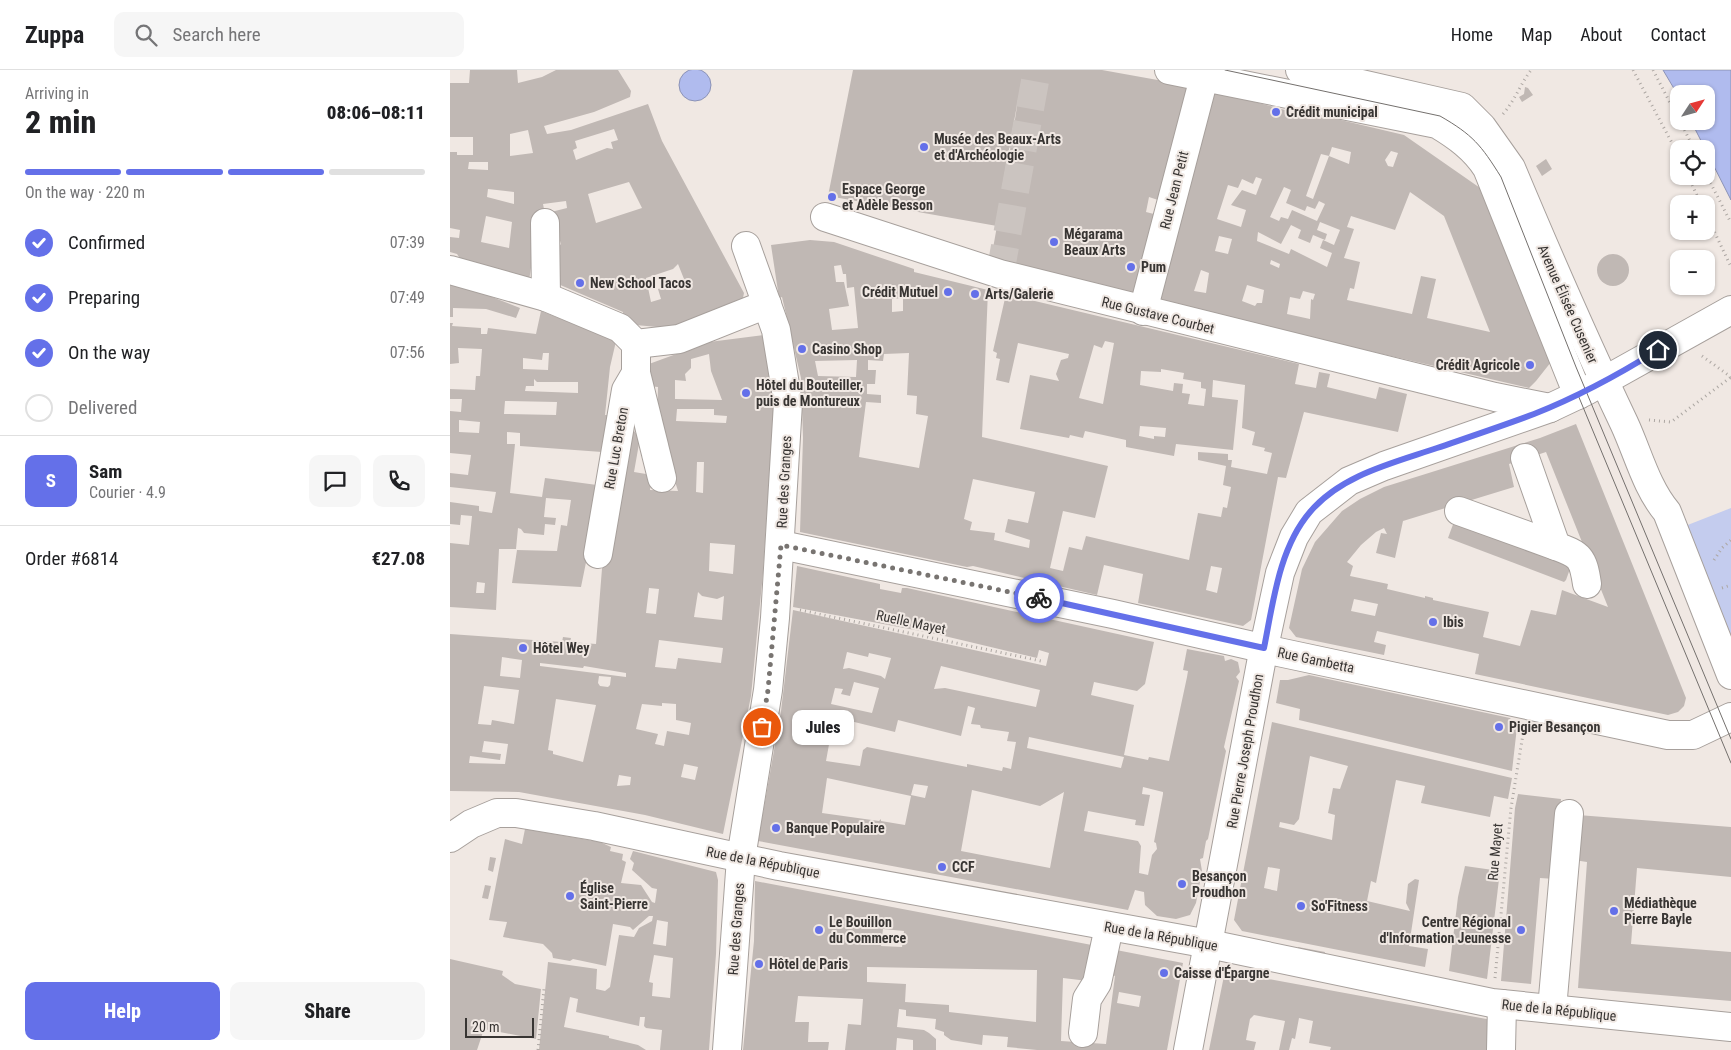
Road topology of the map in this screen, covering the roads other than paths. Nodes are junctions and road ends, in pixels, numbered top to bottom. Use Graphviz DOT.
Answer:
graph roads {
  1 [pos="1170,70"];
  2 [pos="1300,70"];
  3 [pos="1205,73"];
  4 [pos="825,217"];
  5 [pos="545,222"];
  6 [pos="746,246"];
  7 [pos="450,270"];
  8 [pos="546,297"];
  9 [pos="768,304"];
  10 [pos="1731,310"];
  11 [pos="1143,311"];
  12 [pos="636,344"];
  13 [pos="636,373"];
  14 [pos="1603,382"];
  15 [pos="1578,395"];
  16 [pos="1495,397"];
  17 [pos="1550,408"];
  18 [pos="1520,442"];
  19 [pos="1450,444"];
  20 [pos="662,478"];
  21 [pos="1459,511"];
  22 [pos="781,545"];
  23 [pos="1556,546"];
  24 [pos="598,554"];
  25 [pos="1586,584"];
  26 [pos="1264,648"];
  27 [pos="1731,675"];
  28 [pos="1731,717"];
  29 [pos="1569,814"];
  30 [pos="450,838"];
  31 [pos="741,858"];
  32 [pos="1109,927"];
  33 [pos="1209,944"];
  34 [pos="1497,1004"];
  35 [pos="1552,1010"];
  36 [pos="1731,1027"];
  37 [pos="1083,1033"];
  38 [pos="727,1050"];
  39 [pos="1188,1050"];
  40 [pos="1501,1050"];
  1 -- 3 [label="street"];
  2 -- 14 [label="street, Avenue Élisée Cusenier"];
  3 -- 11 [label="street, Rue Jean Petit"];
  3 -- 15 [label="street"];
  4 -- 11 [label="street, Rue Gustave Courbet"];
  5 -- 8 [label="street"];
  6 -- 9 [label="street, Rue des Granges"];
  7 -- 8 [label="street"];
  8 -- 12 [label="street"];
  9 -- 12 [label="street"];
  9 -- 22 [label="street, Rue des Granges"];
  10 -- 14 [label="street, Rue Pierre Joseph Proudhon"];
  11 -- 16 [label="street, Rue Gustave Courbet"];
  12 -- 13 [label="street, Rue Luc Breton"];
  13 -- 20 [label="street"];
  13 -- 24 [label="street, Rue Luc Breton"];
  14 -- 15 [label="street, Rue Pierre Joseph Proudhon"];
  14 -- 27 [label="street, Avenue Élisée Cusenier"];
  15 -- 17 [label="street, Rue Pierre Joseph Proudhon"];
  16 -- 17 [label="street"];
  16 -- 19 [label="street, Rue Pierre Joseph Proudhon"];
  17 -- 18 [label="street, Rue Pierre Joseph Proudhon"];
  18 -- 19 [label="street, Rue Pierre Joseph Proudhon"];
  18 -- 23 [label="street"];
  19 -- 26 [label="street, Rue Pierre Joseph Proudhon"];
  21 -- 23 [label="street"];
  22 -- 26 [label="street, Rue Gambetta"];
  22 -- 31 [label="street, Rue des Granges"];
  23 -- 25 [label="street"];
  26 -- 28 [label="street, Rue Gambetta"];
  26 -- 33 [label="street, Rue Pierre Joseph Proudhon"];
  29 -- 35 [label="street"];
  30 -- 31 [label="street, Rue de la République"];
  31 -- 32 [label="street, Rue de la République"];
  31 -- 38 [label="street, Rue des Granges"];
  32 -- 33 [label="street, Rue de la République"];
  32 -- 37 [label="street"];
  33 -- 34 [label="street, Rue de la République"];
  33 -- 39 [label="street, Rue Pierre Joseph Proudhon"];
  34 -- 35 [label="street, Rue de la République"];
  34 -- 40 [label="street"];
  35 -- 36 [label="street, Rue de la République"];
}
